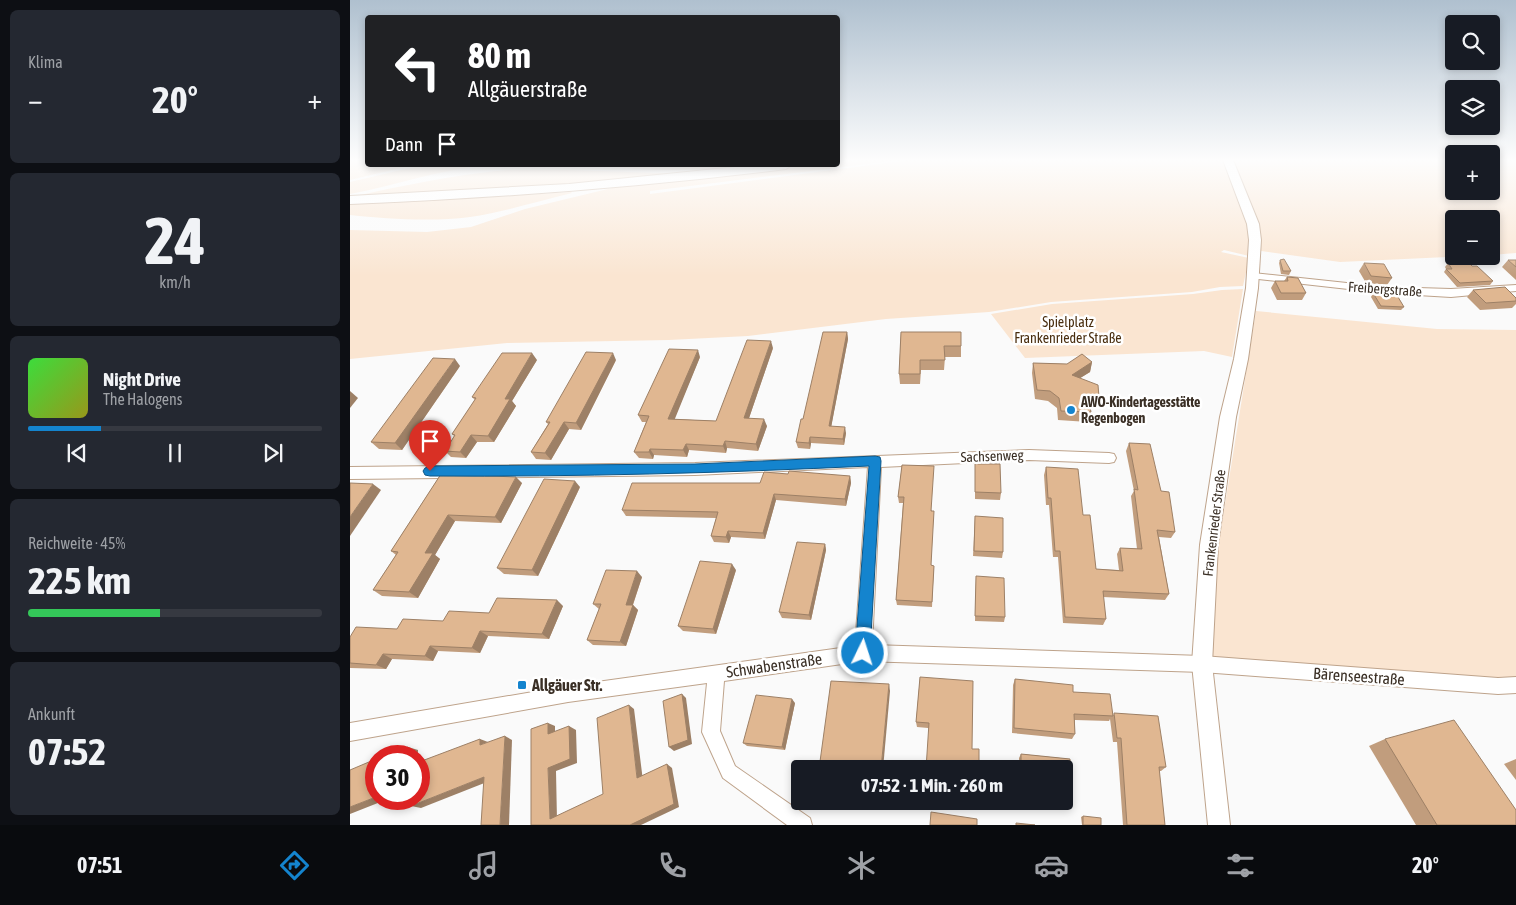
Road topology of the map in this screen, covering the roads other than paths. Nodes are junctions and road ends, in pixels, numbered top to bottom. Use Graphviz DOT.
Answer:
graph roads {
  1 [pos="391,198"];
  2 [pos="1243,198"];
  3 [pos="350,200"];
  4 [pos="1254,276"];
  5 [pos="1516,288"];
  6 [pos="1109,458"];
  7 [pos="875,461"];
  8 [pos="350,473"];
  9 [pos="863,653"];
  10 [pos="1202,664"];
  11 [pos="716,673"];
  12 [pos="1516,685"];
  13 [pos="350,732"];
  14 [pos="803,825"];
  15 [pos="1219,825"];
  1 -- 3 [label="main road"];
  2 -- 4 [label="street, Frankenrieder Straße"];
  4 -- 5 [label="street, Freibergstraße"];
  4 -- 10 [label="street, Frankenrieder Straße"];
  6 -- 7 [label="street, Sachsenweg"];
  7 -- 8 [label="street, Sachsenweg"];
  7 -- 9 [label="street"];
  9 -- 10 [label="street, Schwabenstraße"];
  9 -- 11 [label="street, Schwabenstraße"];
  10 -- 12 [label="street, Bärenseestraße"];
  10 -- 15 [label="street, Frankenrieder Straße"];
  11 -- 13 [label="street, Schwabenstraße"];
  11 -- 14 [label="street"];
}
